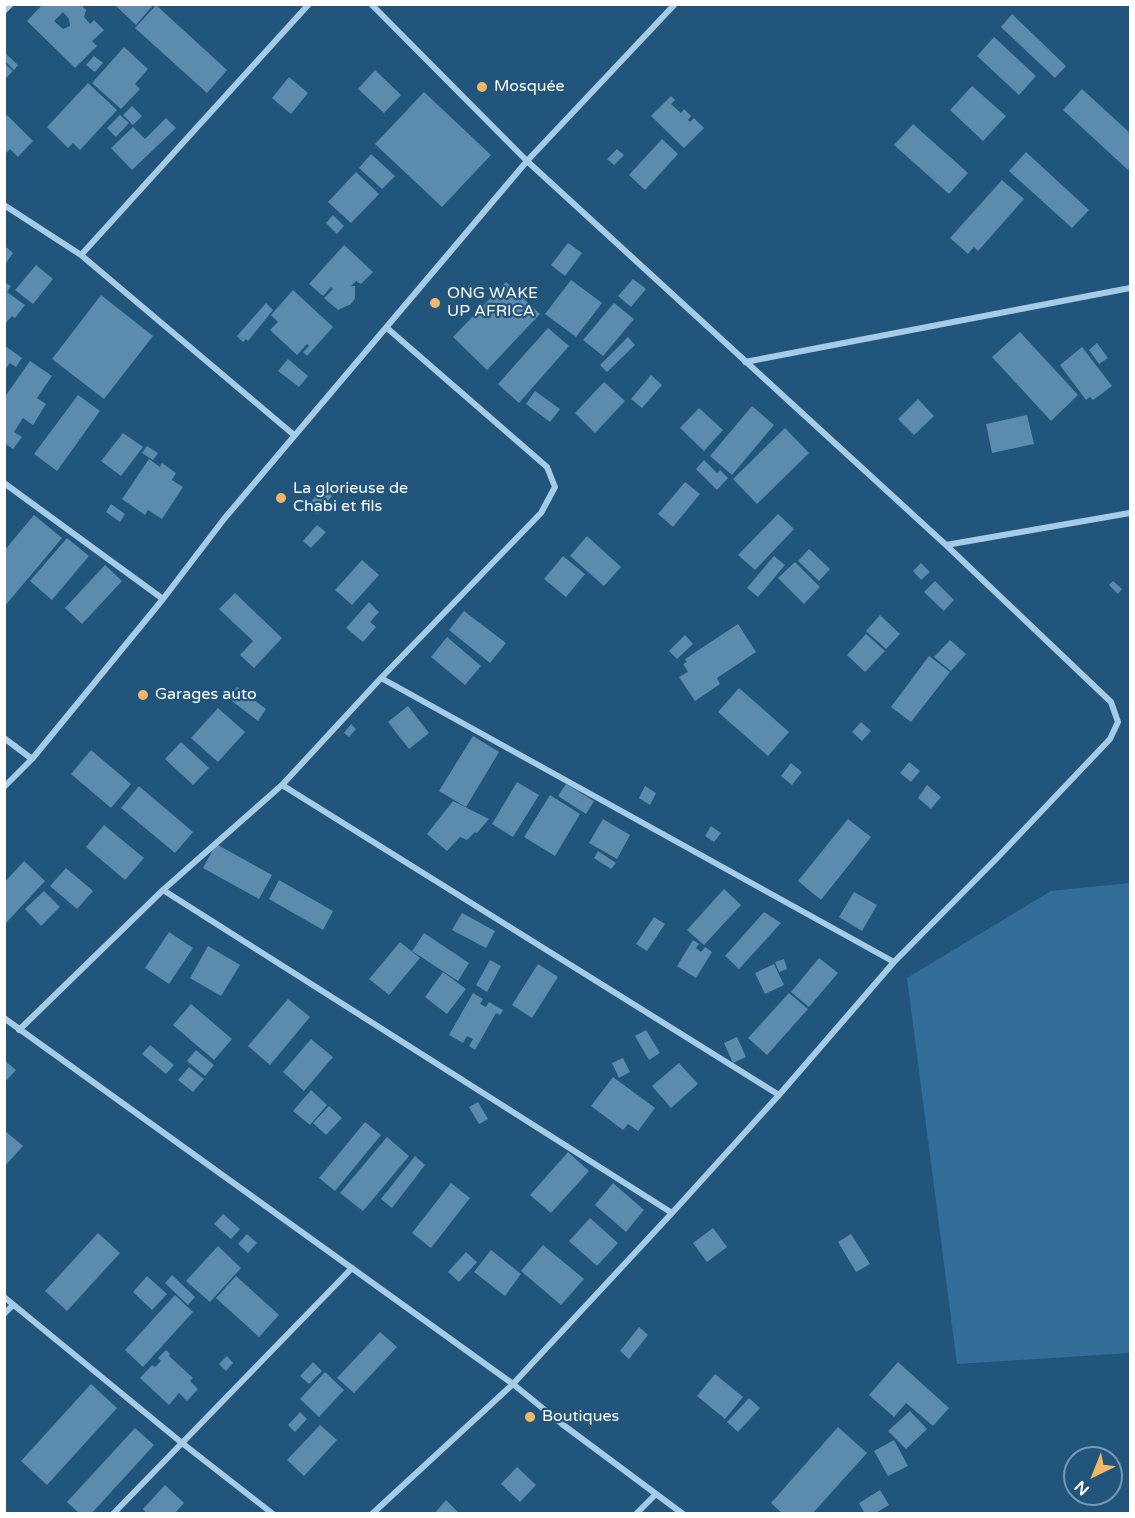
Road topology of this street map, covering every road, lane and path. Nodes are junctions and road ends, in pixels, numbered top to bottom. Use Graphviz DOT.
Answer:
graph roads {
  1 [pos="11,4"];
  2 [pos="309,4"];
  3 [pos="371,4"];
  4 [pos="675,4"];
  5 [pos="4,11"];
  6 [pos="527,161"];
  7 [pos="4,205"];
  8 [pos="81,255"];
  9 [pos="1131,288"];
  10 [pos="387,328"];
  11 [pos="745,362"];
  12 [pos="294,435"];
  13 [pos="4,483"];
  14 [pos="1131,513"];
  15 [pos="946,545"];
  16 [pos="163,599"];
  17 [pos="381,678"];
  18 [pos="4,738"];
  19 [pos="32,759"];
  20 [pos="282,785"];
  21 [pos="4,787"];
  22 [pos="163,890"];
  23 [pos="894,962"];
  24 [pos="4,1018"];
  25 [pos="19,1030"];
  26 [pos="779,1095"];
  27 [pos="672,1213"];
  28 [pos="352,1268"];
  29 [pos="4,1297"];
  30 [pos="13,1305"];
  31 [pos="4,1314"];
  32 [pos="513,1384"];
  33 [pos="182,1443"];
  34 [pos="656,1494"];
  35 [pos="113,1514"];
  36 [pos="273,1514"];
  37 [pos="372,1514"];
  38 [pos="636,1514"];
  39 [pos="683,1514"];
  1 -- 5 [label="street"];
  2 -- 8 [label="street"];
  3 -- 6 [label="street"];
  4 -- 6 [label="street"];
  6 -- 10 [label="street"];
  6 -- 11 [label="street"];
  7 -- 8 [label="street"];
  8 -- 12 [label="street"];
  9 -- 11 [label="street"];
  10 -- 12 [label="street"];
  10 -- 17 [label="street"];
  11 -- 15 [label="street"];
  12 -- 16 [label="street"];
  13 -- 16 [label="street"];
  14 -- 15 [label="street"];
  15 -- 23 [label="street"];
  16 -- 19 [label="street"];
  17 -- 20 [label="street"];
  17 -- 23 [label="street"];
  18 -- 19 [label="street"];
  19 -- 21 [label="street"];
  20 -- 22 [label="street"];
  20 -- 26 [label="street"];
  22 -- 25 [label="street"];
  22 -- 27 [label="street"];
  23 -- 26 [label="street"];
  24 -- 25 [label="street"];
  25 -- 28 [label="street"];
  26 -- 27 [label="street"];
  27 -- 32 [label="street"];
  28 -- 32 [label="street"];
  28 -- 33 [label="street"];
  29 -- 30 [label="street"];
  30 -- 31 [label="street"];
  30 -- 33 [label="street"];
  32 -- 34 [label="street"];
  32 -- 37 [label="street"];
  33 -- 35 [label="street"];
  33 -- 36 [label="street"];
  34 -- 38 [label="street"];
  34 -- 39 [label="street"];
}
